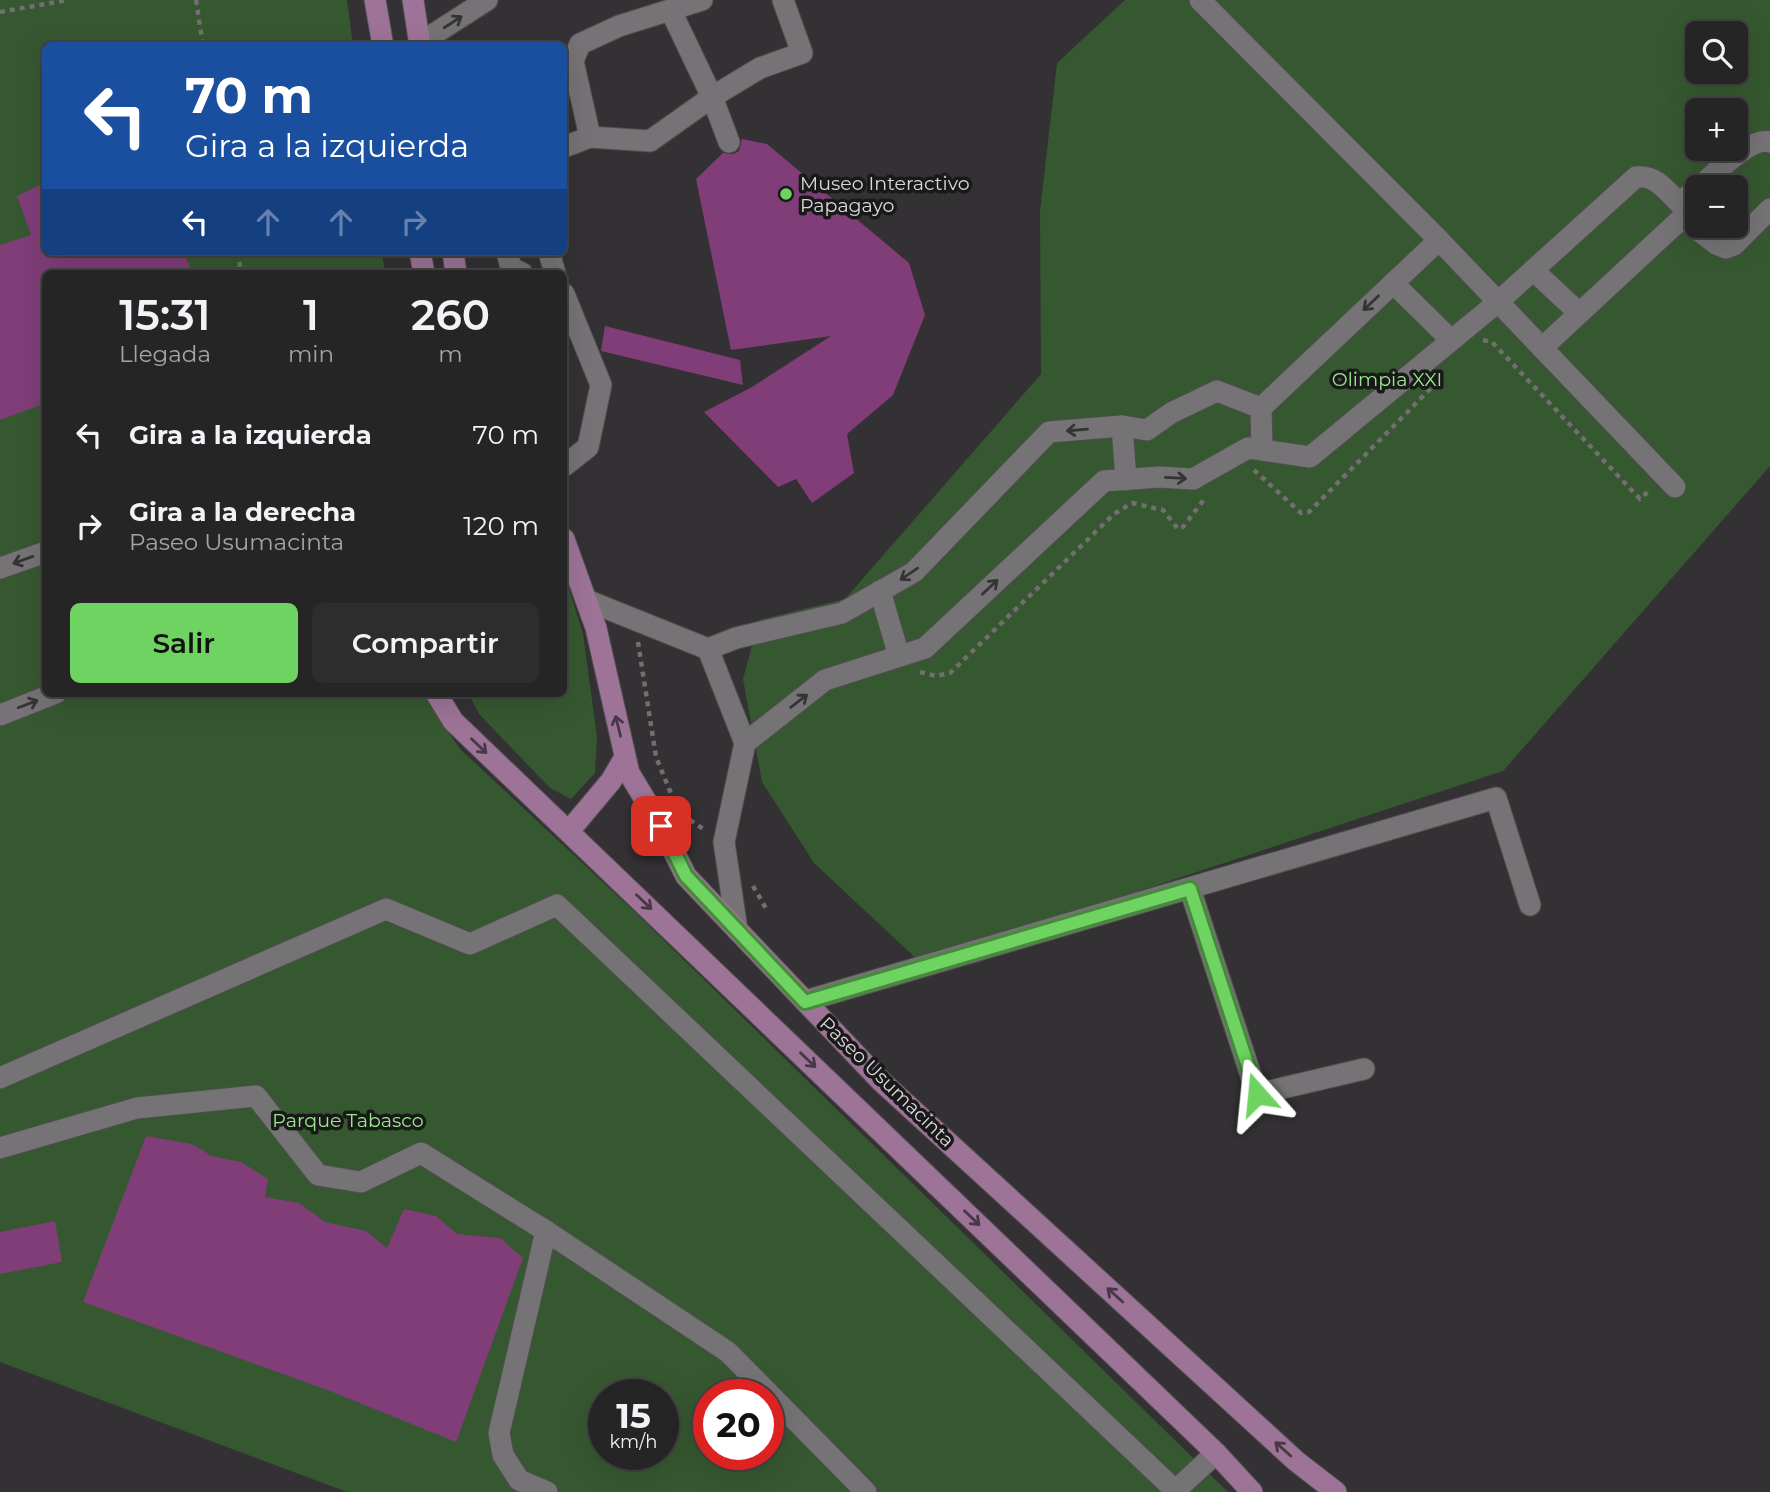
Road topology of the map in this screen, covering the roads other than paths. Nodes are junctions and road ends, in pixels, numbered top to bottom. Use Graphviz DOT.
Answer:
graph roads {
  1 [pos="375,0"];
  2 [pos="413,0"];
  3 [pos="487,0"];
  4 [pos="702,0"];
  5 [pos="783,0"];
  6 [pos="1200,0"];
  7 [pos="671,11"];
  8 [pos="382,42"];
  9 [pos="420,42"];
  10 [pos="423,42"];
  11 [pos="712,97"];
  12 [pos="590,137"];
  13 [pos="729,142"];
  14 [pos="1770,142"];
  15 [pos="567,146"];
  16 [pos="1713,175"];
  17 [pos="1685,204"];
  18 [pos="1770,209"];
  19 [pos="1680,210"];
  20 [pos="1439,240"];
  21 [pos="1533,270"];
  22 [pos="1393,283"];
  23 [pos="567,301"];
  24 [pos="1498,302"];
  25 [pos="1579,313"];
  26 [pos="1450,339"];
  27 [pos="1542,348"];
  28 [pos="1261,408"];
  29 [pos="1122,426"];
  30 [pos="1256,459"];
  31 [pos="567,464"];
  32 [pos="1126,480"];
  33 [pos="1670,482"];
  34 [pos="567,548"];
  35 [pos="42,553"];
  36 [pos="0,568"];
  37 [pos="880,592"];
  38 [pos="586,600"];
  39 [pos="708,649"];
  40 [pos="899,656"];
  41 [pos="46,697"];
  42 [pos="438,697"];
  43 [pos="0,715"];
  44 [pos="745,743"];
  45 [pos="625,757"];
  46 [pos="569,831"];
  47 [pos="1190,889"];
  48 [pos="1530,905"];
  49 [pos="737,930"];
  50 [pos="805,1002"];
  51 [pos="1364,1069"];
  52 [pos="0,1078"];
  53 [pos="0,1148"];
  54 [pos="546,1231"];
  55 [pos="1216,1453"];
  56 [pos="1175,1491"];
  57 [pos="547,1492"];
  58 [pos="866,1492"];
  59 [pos="1252,1492"];
  60 [pos="1336,1492"];
  1 -- 8 [label="main road"];
  2 -- 9 [label="main road"];
  10 -- 3 [label="lane, one-way"];
  4 -- 7 [label="lane"];
  5 -- 11 [label="lane"];
  6 -- 20 [label="lane"];
  7 -- 11 [label="lane"];
  7 -- 12 [label="lane"];
  11 -- 12 [label="lane"];
  11 -- 13 [label="lane"];
  12 -- 15 [label="lane"];
  14 -- 16 [label="lane"];
  17 -- 19 [label="lane"];
  18 -- 19 [label="lane"];
  19 -- 21 [label="lane"];
  19 -- 25 [label="lane"];
  20 -- 22 [label="lane"];
  20 -- 24 [label="lane"];
  21 -- 24 [label="lane"];
  21 -- 25 [label="lane"];
  22 -- 26 [label="lane"];
  22 -- 28 [label="lane, one-way"];
  23 -- 31 [label="lane"];
  24 -- 26 [label="lane"];
  24 -- 27 [label="lane"];
  25 -- 27 [label="lane"];
  26 -- 30 [label="lane"];
  27 -- 33 [label="lane"];
  28 -- 29 [label="lane"];
  28 -- 30 [label="lane"];
  29 -- 32 [label="lane"];
  29 -- 37 [label="lane, one-way"];
  32 -- 30 [label="lane, one-way"];
  40 -- 32 [label="lane, one-way"];
  34 -- 38 [label="main road, Paseo Usumacinta"];
  35 -- 36 [label="lane, one-way"];
  37 -- 39 [label="lane"];
  37 -- 40 [label="lane"];
  38 -- 39 [label="lane"];
  45 -- 38 [label="main road, Paseo Usumacinta, one-way"];
  39 -- 44 [label="lane"];
  44 -- 40 [label="lane, one-way"];
  43 -- 41 [label="lane, one-way"];
  42 -- 46 [label="main road, Paseo Usumacinta, one-way"];
  44 -- 49 [label="lane"];
  45 -- 46 [label="main road"];
  45 -- 49 [label="main road, Paseo Usumacinta"];
  46 -- 55 [label="main road, Paseo Usumacinta, one-way"];
  47 -- 48 [label="lane"];
  47 -- 50 [label="lane"];
  47 -- 51 [label="lane"];
  49 -- 50 [label="main road, Paseo Usumacinta"];
  60 -- 50 [label="main road, Paseo Usumacinta, one-way"];
  52 -- 56 [label="lane"];
  53 -- 54 [label="lane"];
  54 -- 57 [label="lane"];
  54 -- 58 [label="lane"];
  55 -- 56 [label="lane"];
  55 -- 59 [label="main road, Paseo Usumacinta"];
}
